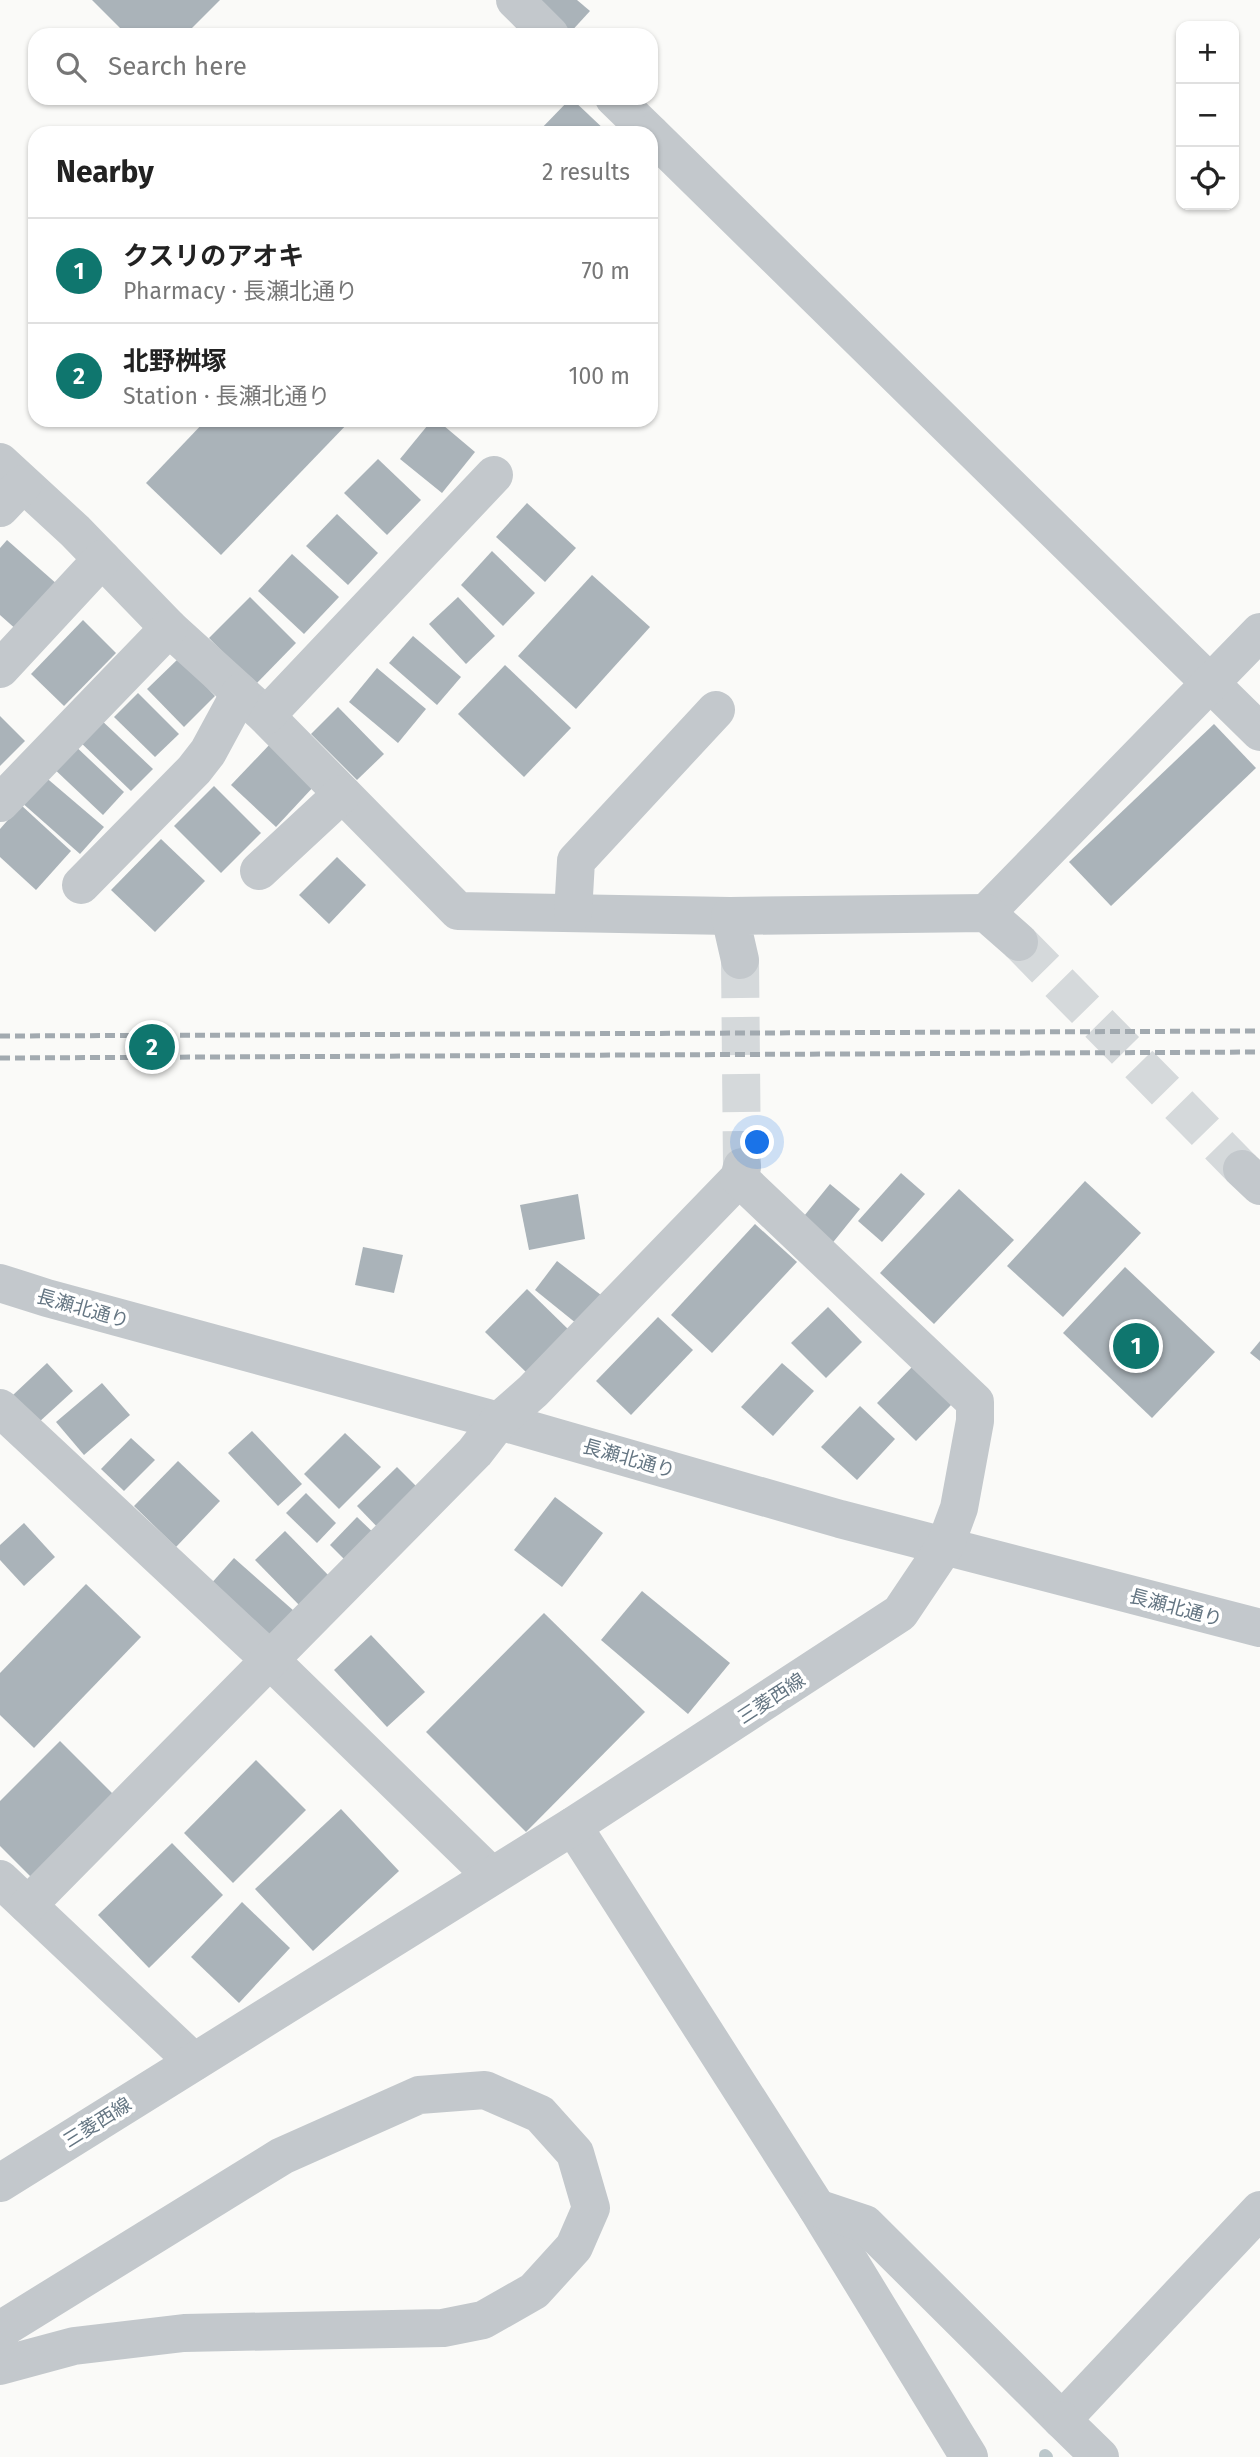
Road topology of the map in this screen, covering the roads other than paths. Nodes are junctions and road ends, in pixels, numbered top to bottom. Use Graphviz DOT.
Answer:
graph roads {
  1 [pos="515,0"];
  2 [pos="543,28"];
  3 [pos="621,105"];
  4 [pos="642,126"];
  5 [pos="658,142"];
  6 [pos="494,475"];
  7 [pos="8,485"];
  8 [pos="102,559"];
  9 [pos="169,628"];
  10 [pos="1260,632"];
  11 [pos="0,668"];
  12 [pos="1210,684"];
  13 [pos="253,704"];
  14 [pos="716,710"];
  15 [pos="1260,732"];
  16 [pos="342,794"];
  17 [pos="0,803"];
  18 [pos="259,871"];
  19 [pos="81,885"];
  20 [pos="573,913"];
  21 [pos="986,913"];
  22 [pos="730,916"];
  23 [pos="1019,942"];
  24 [pos="740,960"];
  25 [pos="0,1283"];
  26 [pos="0,1408"];
  27 [pos="499,1421"];
  28 [pos="945,1546"];
  29 [pos="1260,1628"];
  30 [pos="270,1660"];
  31 [pos="573,1826"];
  32 [pos="492,1876"];
  33 [pos="0,1879"];
  34 [pos="28,1905"];
  35 [pos="194,2062"];
  36 [pos="0,2183"];
  37 [pos="817,2208"];
  38 [pos="1260,2210"];
  39 [pos="0,2330"];
  40 [pos="0,2366"];
  41 [pos="1062,2420"];
  42 [pos="969,2457"];
  43 [pos="1100,2457"];
  1 -- 2 [label="street"];
  3 -- 4 [label="street"];
  5 -- 12 [label="street"];
  6 -- 13 [label="street"];
  7 -- 8 [label="street"];
  8 -- 9 [label="street"];
  8 -- 11 [label="street"];
  9 -- 13 [label="street"];
  9 -- 17 [label="street"];
  10 -- 12 [label="street"];
  12 -- 15 [label="street"];
  12 -- 21 [label="street"];
  13 -- 16 [label="street"];
  13 -- 19 [label="street"];
  14 -- 20 [label="street"];
  16 -- 18 [label="street"];
  16 -- 20 [label="street"];
  20 -- 22 [label="street"];
  21 -- 22 [label="street"];
  21 -- 23 [label="street"];
  22 -- 24 [label="street"];
  25 -- 27 [label="street, 長瀬北通り"];
  26 -- 30 [label="street"];
  27 -- 28 [label="street, 長瀬北通り"];
  27 -- 28 [label="street, 三菱西線"];
  27 -- 30 [label="street"];
  28 -- 29 [label="street, 長瀬北通り"];
  28 -- 31 [label="street, 三菱西線"];
  30 -- 32 [label="street"];
  30 -- 34 [label="street"];
  31 -- 32 [label="street, 三菱西線"];
  31 -- 37 [label="street"];
  32 -- 35 [label="street, 三菱西線"];
  33 -- 34 [label="street"];
  34 -- 35 [label="street"];
  35 -- 36 [label="street, 三菱西線"];
  37 -- 41 [label="street"];
  37 -- 42 [label="street"];
  38 -- 41 [label="street"];
  39 -- 40 [label="street"];
  41 -- 43 [label="street"];
}
